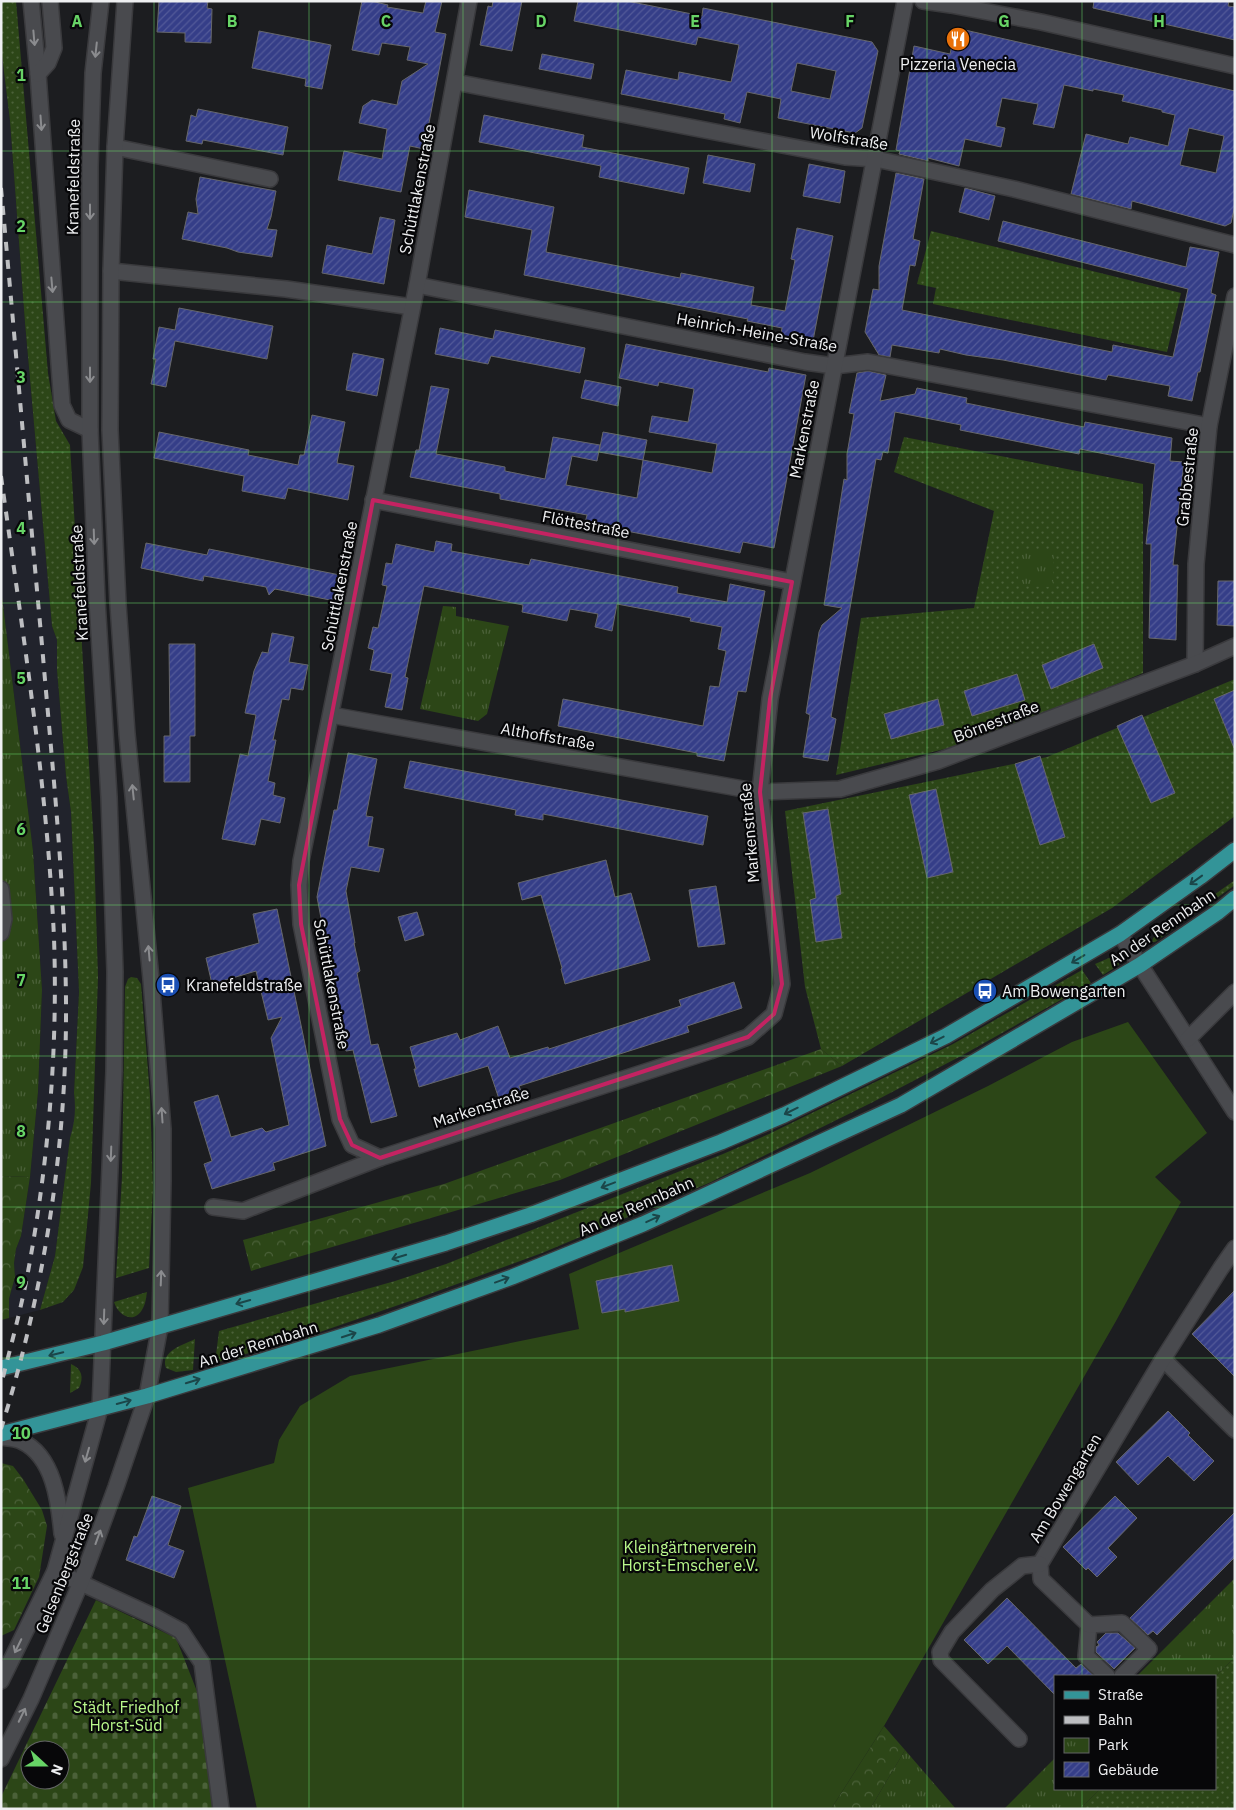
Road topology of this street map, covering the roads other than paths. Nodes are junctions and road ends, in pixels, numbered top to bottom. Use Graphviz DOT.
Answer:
graph roads {
  1 [pos="31,1"];
  2 [pos="50,1"];
  3 [pos="101,1"];
  4 [pos="125,1"];
  5 [pos="469,1"];
  6 [pos="905,1"];
  7 [pos="922,1"];
  8 [pos="1235,66"];
  9 [pos="38,74"];
  10 [pos="455,82"];
  11 [pos="115,147"];
  12 [pos="876,159"];
  13 [pos="270,179"];
  14 [pos="1235,245"];
  15 [pos="111,271"];
  16 [pos="417,285"];
  17 [pos="1235,296"];
  18 [pos="412,307"];
  19 [pos="834,366"];
  20 [pos="1209,426"];
  21 [pos="90,430"];
  22 [pos="373,500"];
  23 [pos="792,582"];
  24 [pos="1235,646"];
  25 [pos="1195,664"];
  26 [pos="331,715"];
  27 [pos="760,792"];
  28 [pos="1235,850"];
  29 [pos="1,889"];
  30 [pos="1235,898"];
  31 [pos="1,933"];
  32 [pos="1120,934"];
  33 [pos="1140,965"];
  34 [pos="1235,992"];
  35 [pos="1188,1039"];
  36 [pos="1235,1112"];
  37 [pos="380,1158"];
  38 [pos="213,1208"];
  39 [pos="1235,1248"];
  40 [pos="160,1326"];
  41 [pos="103,1343"];
  42 [pos="1163,1359"];
  43 [pos="1,1368"];
  44 [pos="147,1396"];
  45 [pos="100,1408"];
  46 [pos="1235,1430"];
  47 [pos="1,1436"];
  48 [pos="63,1541"];
  49 [pos="1040,1564"];
  50 [pos="55,1571"];
  51 [pos="81,1582"];
  52 [pos="1089,1625"];
  53 [pos="1105,1675"];
  54 [pos="1123,1675"];
  55 [pos="1,1681"];
  56 [pos="1019,1739"];
  57 [pos="1,1759"];
  58 [pos="221,1809"];
  1 -- 9 [label="street, one-way"];
  2 -- 9 [label="street"];
  3 -- 21 [label="street, Kranefeldstraße, one-way"];
  4 -- 11 [label="street"];
  5 -- 10 [label="street, Schüttlakenstraße"];
  6 -- 12 [label="street, Markenstraße"];
  7 -- 8 [label="street"];
  9 -- 21 [label="street, one-way"];
  10 -- 12 [label="street, Wolfstraße"];
  10 -- 16 [label="street, Schüttlakenstraße"];
  11 -- 13 [label="street"];
  11 -- 15 [label="street"];
  12 -- 14 [label="street, Wolfstraße"];
  12 -- 19 [label="street, Markenstraße"];
  15 -- 18 [label="street"];
  40 -- 15 [label="street, one-way"];
  16 -- 18 [label="street, Schüttlakenstraße"];
  16 -- 19 [label="street, Heinrich-Heine-Straße"];
  17 -- 20 [label="street, Grabbestraße"];
  18 -- 22 [label="street, Schüttlakenstraße"];
  19 -- 20 [label="street, Heinrich-Heine-Straße"];
  19 -- 23 [label="street, Markenstraße"];
  20 -- 25 [label="street, Grabbestraße"];
  21 -- 41 [label="street, Kranefeldstraße, one-way"];
  22 -- 23 [label="street, Flöttestraße"];
  22 -- 26 [label="street, Schüttlakenstraße"];
  23 -- 27 [label="street, Markenstraße"];
  24 -- 25 [label="street, Börnestraße"];
  25 -- 27 [label="street, Börnestraße"];
  26 -- 27 [label="street, Althoffstraße"];
  26 -- 37 [label="street, Schüttlakenstraße"];
  27 -- 37 [label="street, Markenstraße"];
  28 -- 32 [label="main road, An der Rennbahn, one-way"];
  29 -- 31 [label="street"];
  30 -- 33 [label="main road, An der Rennbahn"];
  32 -- 33 [label="street"];
  32 -- 40 [label="main road, An der Rennbahn, one-way"];
  33 -- 35 [label="street"];
  44 -- 33 [label="main road, An der Rennbahn, one-way"];
  34 -- 35 [label="street"];
  35 -- 36 [label="street"];
  37 -- 38 [label="street, Markenstraße"];
  39 -- 42 [label="street, Am Bowengarten"];
  40 -- 41 [label="main road, An der Rennbahn"];
  40 -- 44 [label="street, Gelsenbergstraße"];
  41 -- 43 [label="main road, An der Rennbahn, one-way"];
  41 -- 45 [label="street, Kranefeldstraße"];
  42 -- 46 [label="street"];
  42 -- 49 [label="street, Am Bowengarten"];
  45 -- 44 [label="main road, An der Rennbahn, one-way"];
  51 -- 44 [label="street, Gelsenbergstraße, one-way"];
  45 -- 47 [label="main road, An der Rennbahn"];
  45 -- 48 [label="street, Gelsenbergstraße, one-way"];
  47 -- 48 [label="street"];
  48 -- 50 [label="street, Gelsenbergstraße"];
  49 -- 52 [label="street, Am Bowengarten"];
  49 -- 56 [label="street"];
  50 -- 51 [label="street"];
  50 -- 55 [label="street, Gelsenbergstraße, one-way"];
  57 -- 51 [label="street, Gelsenbergstraße, one-way"];
  51 -- 58 [label="street"];
  52 -- 53 [label="street"];
  52 -- 54 [label="street"];
}
